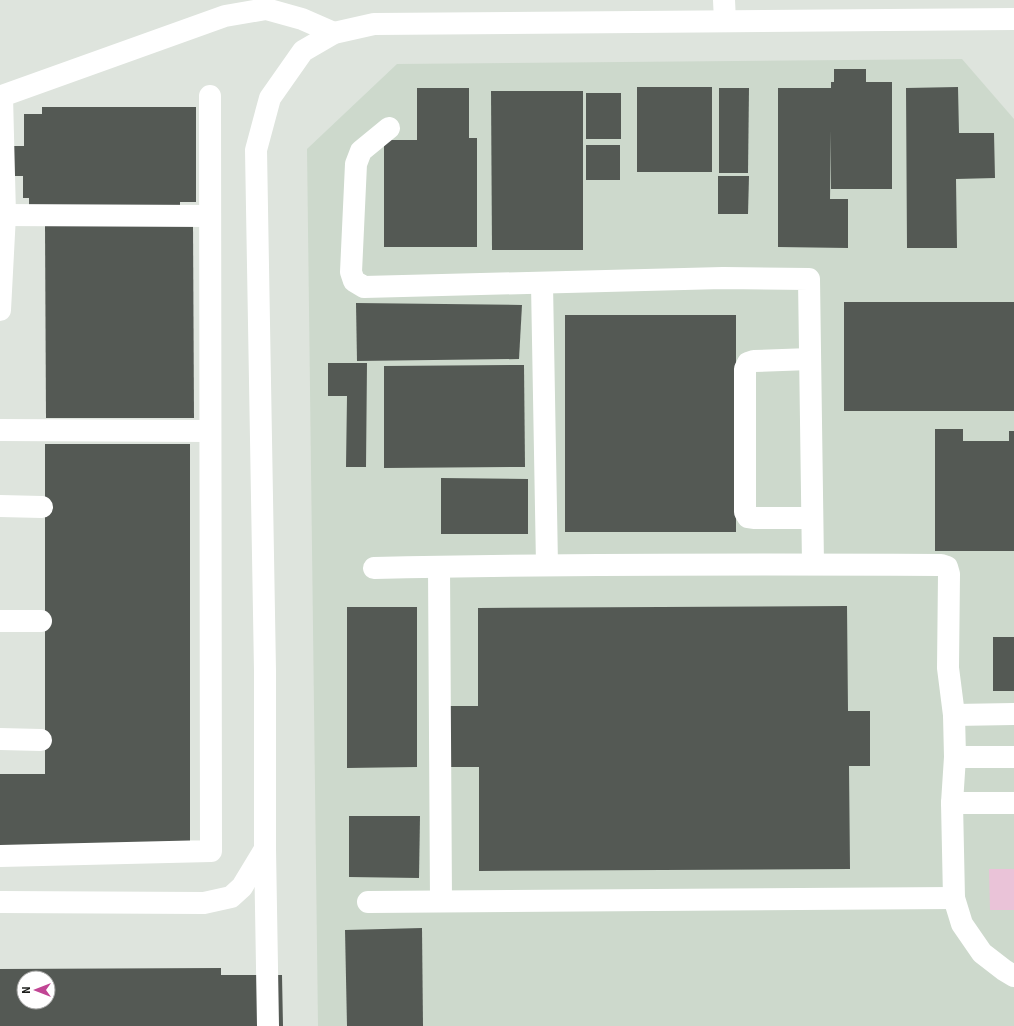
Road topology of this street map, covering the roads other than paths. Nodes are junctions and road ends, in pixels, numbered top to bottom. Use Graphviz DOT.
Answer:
graph roads {
  1 [pos="724,0"];
  2 [pos="1014,19"];
  3 [pos="725,21"];
  4 [pos="334,33"];
  5 [pos="1,96"];
  6 [pos="210,96"];
  7 [pos="389,128"];
  8 [pos="2,215"];
  9 [pos="210,216"];
  10 [pos="542,284"];
  11 [pos="0,310"];
  12 [pos="810,358"];
  13 [pos="0,430"];
  14 [pos="210,431"];
  15 [pos="0,506"];
  16 [pos="42,506"];
  17 [pos="812,518"];
  18 [pos="813,564"];
  19 [pos="547,565"];
  20 [pos="439,567"];
  21 [pos="374,568"];
  22 [pos="0,621"];
  23 [pos="41,621"];
  24 [pos="1014,714"];
  25 [pos="954,715"];
  26 [pos="0,740"];
  27 [pos="41,740"];
  28 [pos="955,757"];
  29 [pos="1014,757"];
  30 [pos="952,803"];
  31 [pos="1014,803"];
  32 [pos="265,849"];
  33 [pos="0,856"];
  34 [pos="954,898"];
  35 [pos="441,901"];
  36 [pos="0,902"];
  37 [pos="368,902"];
  38 [pos="1014,976"];
  39 [pos="268,1026"];
  1 -- 3 [label="street"];
  2 -- 3 [label="street"];
  3 -- 4 [label="street"];
  4 -- 5 [label="street"];
  4 -- 32 [label="street"];
  5 -- 8 [label="street"];
  6 -- 9 [label="street"];
  7 -- 10 [label="street"];
  8 -- 9 [label="street"];
  8 -- 11 [label="street"];
  9 -- 14 [label="street"];
  10 -- 12 [label="street"];
  10 -- 19 [label="street"];
  12 -- 17 [label="street"];
  12 -- 17 [label="street"];
  13 -- 14 [label="street"];
  14 -- 33 [label="street"];
  15 -- 16 [label="street"];
  17 -- 18 [label="street"];
  18 -- 19 [label="street"];
  18 -- 25 [label="street"];
  19 -- 20 [label="street"];
  20 -- 21 [label="street"];
  20 -- 35 [label="street"];
  22 -- 23 [label="street"];
  24 -- 25 [label="street"];
  25 -- 28 [label="street"];
  26 -- 27 [label="street"];
  28 -- 29 [label="street"];
  28 -- 30 [label="street"];
  30 -- 31 [label="street"];
  30 -- 34 [label="street"];
  32 -- 36 [label="street"];
  32 -- 39 [label="street"];
  34 -- 35 [label="street"];
  34 -- 38 [label="street"];
  35 -- 37 [label="street"];
}
